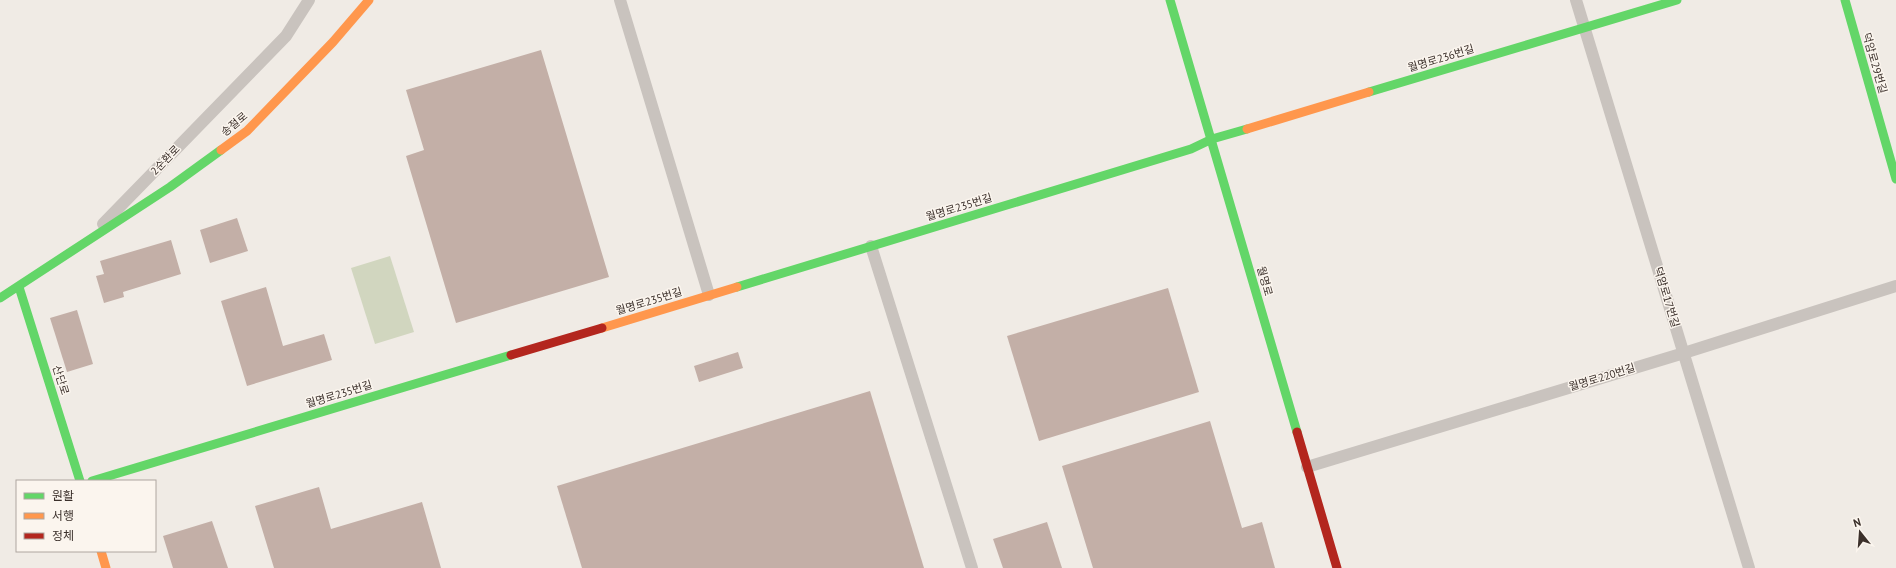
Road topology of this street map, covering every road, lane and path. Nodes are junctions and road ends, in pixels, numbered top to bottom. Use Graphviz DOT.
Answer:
graph roads {
  1 [pos="309,0"];
  2 [pos="369,0"];
  3 [pos="620,0"];
  4 [pos="1170,0"];
  5 [pos="1576,0"];
  6 [pos="1677,0"];
  7 [pos="1845,0"];
  8 [pos="1583,27"];
  9 [pos="1212,139"];
  10 [pos="1896,179"];
  11 [pos="90,238"];
  12 [pos="871,246"];
  13 [pos="1896,286"];
  14 [pos="19,287"];
  15 [pos="709,295"];
  16 [pos="0,298"];
  17 [pos="1684,352"];
  18 [pos="1307,467"];
  19 [pos="80,480"];
  20 [pos="95,480"];
  21 [pos="101,552"];
  22 [pos="106,568"];
  23 [pos="972,568"];
  24 [pos="1337,568"];
  25 [pos="1749,568"];
  1 -- 11 [label="street, 2순환로"];
  2 -- 11 [label="street, 송절로"];
  3 -- 15 [label="street"];
  4 -- 9 [label="street, 월명로"];
  5 -- 8 [label="street, 덕암로17번길"];
  6 -- 8 [label="street, 월명로236번길"];
  7 -- 10 [label="street, 덕암로29번길"];
  8 -- 9 [label="street, 월명로236번길"];
  8 -- 17 [label="street, 덕암로17번길"];
  9 -- 12 [label="street, 월명로235번길"];
  9 -- 18 [label="street, 월명로"];
  11 -- 14 [label="street, 2순환로"];
  12 -- 15 [label="street, 월명로235번길"];
  12 -- 23 [label="street"];
  13 -- 17 [label="street, 월명로220번길"];
  14 -- 16 [label="street, 2순환로"];
  14 -- 19 [label="street, 산단로"];
  15 -- 20 [label="street, 월명로235번길"];
  17 -- 18 [label="street, 월명로220번길"];
  17 -- 25 [label="street, 덕암로17번길"];
  18 -- 24 [label="street, 월명로"];
  21 -- 22 [label="street"];
}
